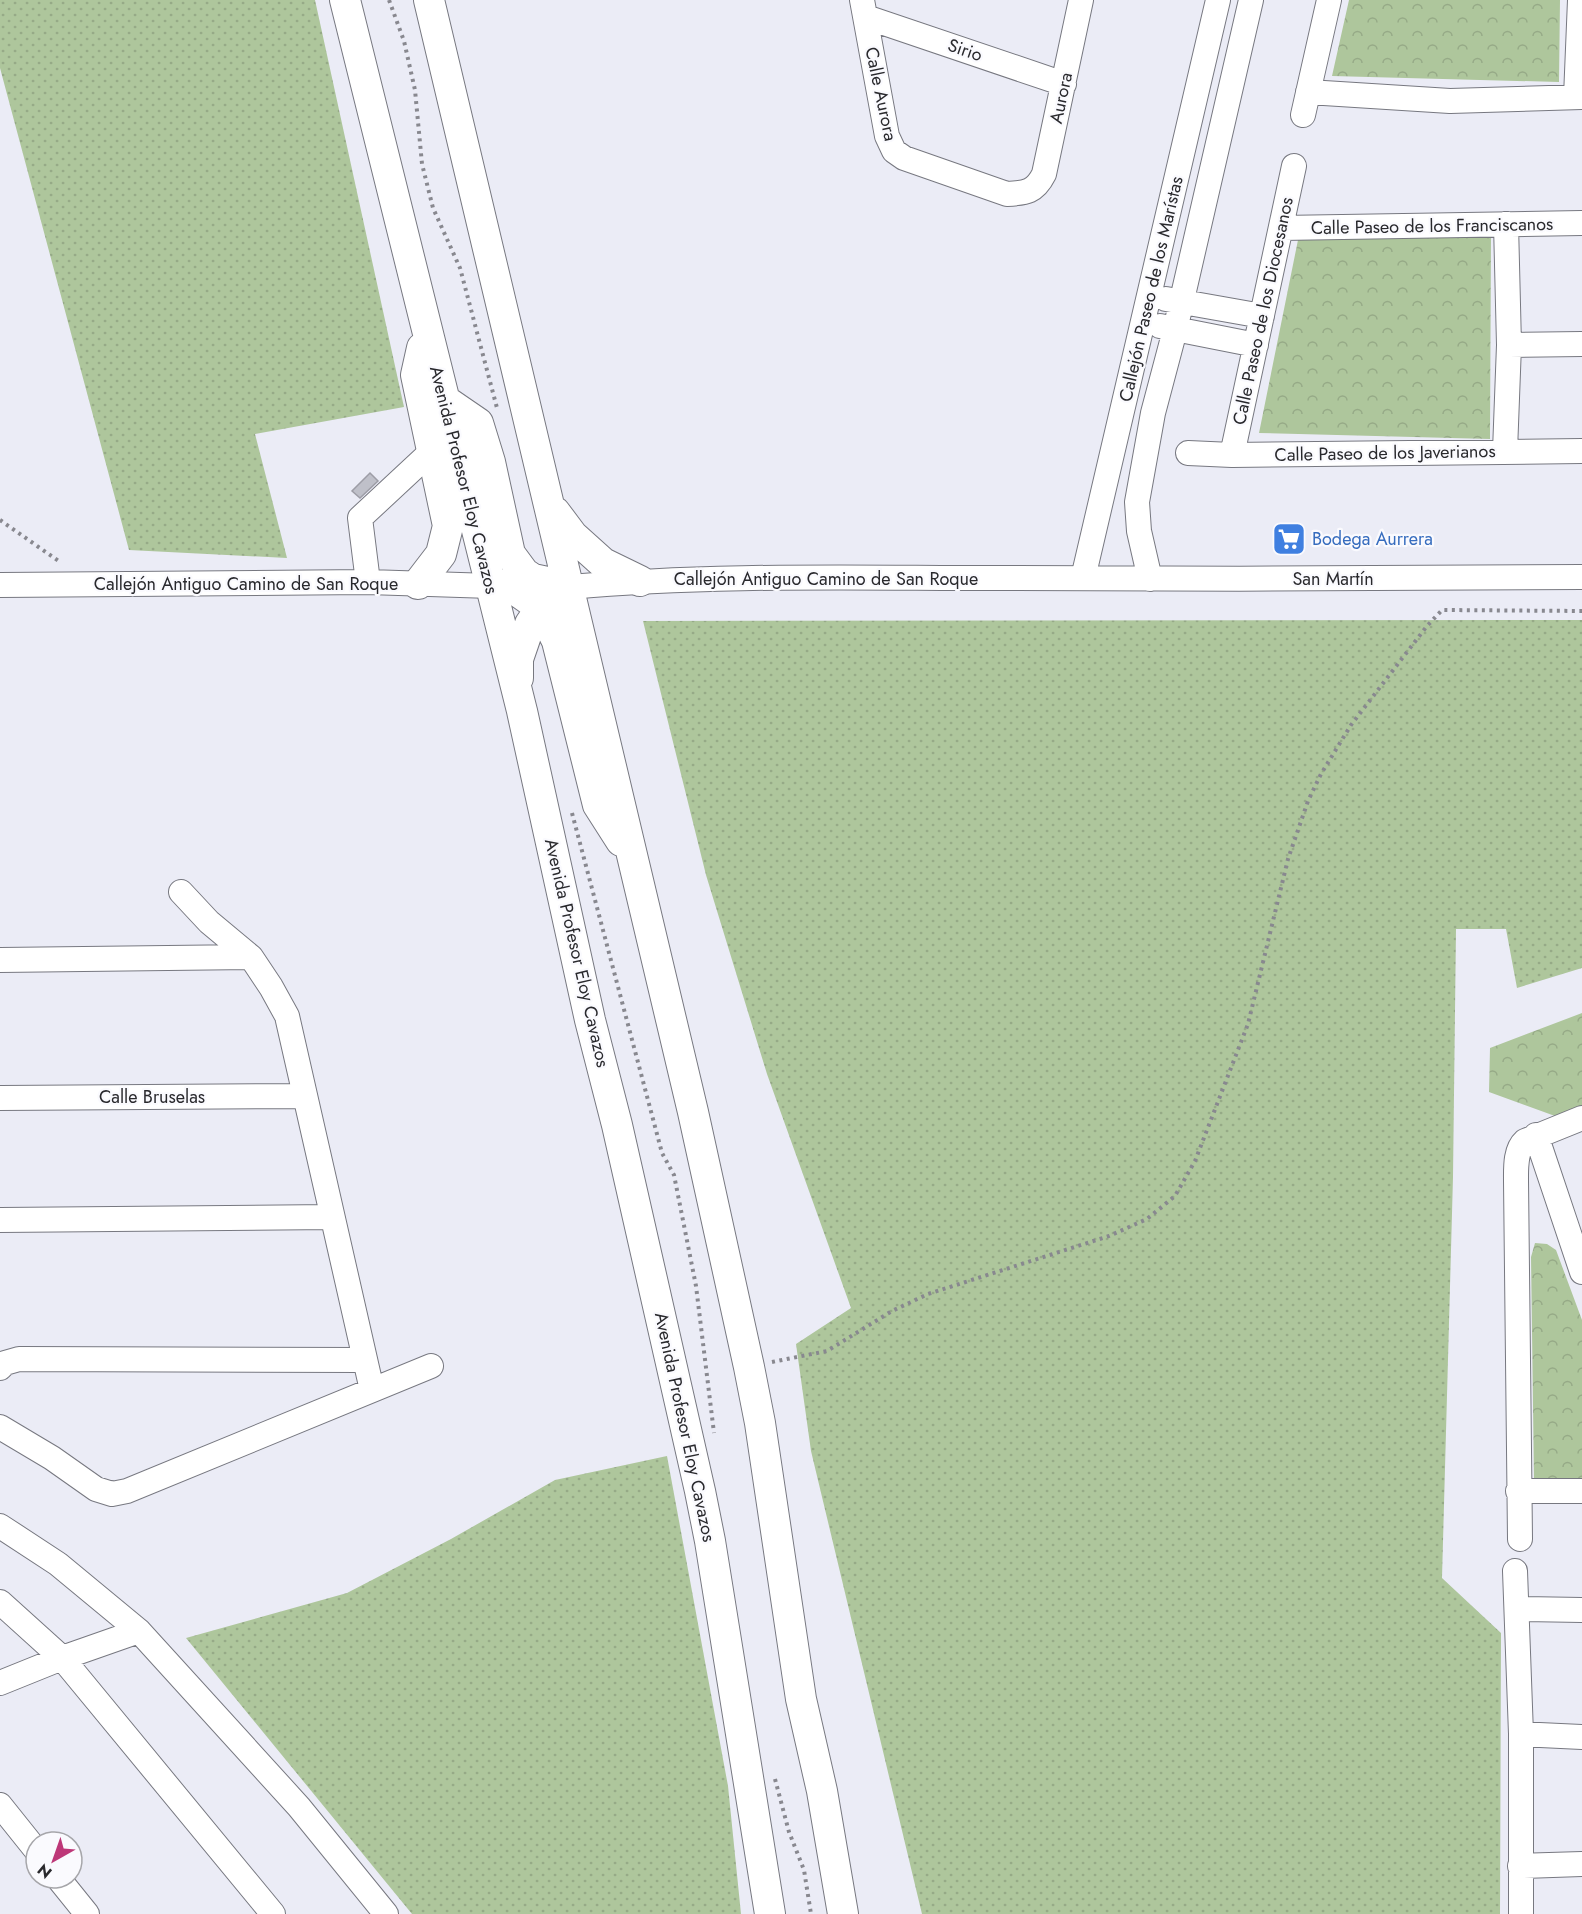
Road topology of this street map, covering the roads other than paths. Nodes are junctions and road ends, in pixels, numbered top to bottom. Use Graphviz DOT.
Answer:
graph roads {
  1 [pos="345,0"];
  2 [pos="429,0"];
  3 [pos="1081,0"];
  4 [pos="1218,0"];
  5 [pos="1251,0"];
  6 [pos="1329,0"];
  7 [pos="1580,0"];
  8 [pos="864,8"];
  9 [pos="1064,84"];
  10 [pos="1579,98"];
  11 [pos="1294,166"];
  12 [pos="1030,190"];
  13 [pos="1582,223"];
  14 [pos="1506,224"];
  15 [pos="1281,228"];
  16 [pos="1149,296"];
  17 [pos="1181,302"];
  18 [pos="1262,316"];
  19 [pos="1143,322"];
  20 [pos="426,330"];
  21 [pos="1175,330"];
  22 [pos="1582,344"];
  23 [pos="1256,345"];
  24 [pos="1509,345"];
  25 [pos="443,399"];
  26 [pos="1504,451"];
  27 [pos="432,452"];
  28 [pos="1582,452"];
  29 [pos="1188,453"];
  30 [pos="1232,455"];
  31 [pos="549,504"];
  32 [pos="1083,578"];
  33 [pos="1582,578"];
  34 [pos="1150,579"];
  35 [pos="640,581"];
  36 [pos="368,582"];
  37 [pos="418,584"];
  38 [pos="0,585"];
  39 [pos="491,586"];
  40 [pos="570,587"];
  41 [pos="541,608"];
  42 [pos="564,667"];
  43 [pos="518,686"];
  44 [pos="632,859"];
  45 [pos="181,892"];
  46 [pos="251,957"];
  47 [pos="0,960"];
  48 [pos="305,1096"];
  49 [pos="0,1098"];
  50 [pos="1582,1118"];
  51 [pos="1529,1140"];
  52 [pos="332,1217"];
  53 [pos="0,1220"];
  54 [pos="1582,1272"];
  55 [pos="365,1360"];
  56 [pos="431,1366"];
  57 [pos="0,1368"];
  58 [pos="372,1390"];
  59 [pos="0,1427"];
  60 [pos="1518,1491"];
  61 [pos="1582,1491"];
  62 [pos="0,1526"];
  63 [pos="1520,1539"];
  64 [pos="1515,1571"];
  65 [pos="0,1602"];
  66 [pos="1517,1609"];
  67 [pos="1582,1610"];
  68 [pos="139,1631"];
  69 [pos="62,1658"];
  70 [pos="0,1683"];
  71 [pos="1521,1734"];
  72 [pos="1582,1737"];
  73 [pos="0,1805"];
  74 [pos="24,1835"];
  75 [pos="1582,1864"];
  76 [pos="1520,1866"];
  77 [pos="68,1890"];
  78 [pos="87,1914"];
  79 [pos="273,1914"];
  80 [pos="386,1914"];
  81 [pos="770,1914"];
  82 [pos="843,1914"];
  83 [pos="1521,1914"];
  1 -- 20 [label="main road, Avenida Profesor Eloy Cavazos"];
  2 -- 31 [label="main road"];
  3 -- 9 [label="street, Aurora"];
  4 -- 16 [label="street, Callejón Paseo de los Marístas"];
  5 -- 17 [label="street, Callejón Paseo de los Marístas"];
  6 -- 10 [label="street"];
  7 -- 10 [label="street"];
  8 -- 9 [label="street, Sirio"];
  8 -- 12 [label="street, Calle Aurora"];
  9 -- 12 [label="street, Aurora"];
  11 -- 15 [label="street, Calle Paseo de los Diocesanos"];
  13 -- 14 [label="street, Calle Paseo de los Franciscanos"];
  14 -- 15 [label="street, Calle Paseo de los Franciscanos"];
  14 -- 24 [label="street"];
  15 -- 18 [label="street, Calle Paseo de los Diocesanos"];
  16 -- 17 [label="street"];
  16 -- 19 [label="street, Callejón Paseo de los Marístas"];
  17 -- 18 [label="street"];
  17 -- 21 [label="street, Callejón Paseo de los Marístas"];
  18 -- 23 [label="street, Calle Paseo de los Diocesanos"];
  19 -- 21 [label="street"];
  19 -- 32 [label="street, Callejón Paseo de los Marístas"];
  20 -- 25 [label="main road, Avenida Profesor Eloy Cavazos"];
  20 -- 27 [label="main road"];
  21 -- 23 [label="street"];
  21 -- 34 [label="street, Callejón Paseo de los Marístas"];
  22 -- 24 [label="street"];
  23 -- 30 [label="street, Calle Paseo de los Diocesanos"];
  24 -- 26 [label="street"];
  25 -- 39 [label="main road, Avenida Profesor Eloy Cavazos"];
  25 -- 40 [label="main road"];
  26 -- 28 [label="street, Calle Paseo de los Javerianos"];
  26 -- 30 [label="street, Calle Paseo de los Javerianos"];
  27 -- 36 [label="street"];
  27 -- 37 [label="main road"];
  29 -- 30 [label="street, Calle Paseo de los Javerianos"];
  31 -- 35 [label="main road"];
  31 -- 40 [label="main road"];
  32 -- 34 [label="street, San Martín"];
  32 -- 35 [label="street, Callejón Antiguo Camino de San Roque"];
  33 -- 34 [label="street, San Martín"];
  35 -- 40 [label="street, Callejón Antiguo Camino de San Roque"];
  36 -- 37 [label="street, Callejón Antiguo Camino de San Roque"];
  36 -- 38 [label="street, Callejón Antiguo Camino de San Roque"];
  37 -- 39 [label="street, Callejón Antiguo Camino de San Roque"];
  39 -- 41 [label="main road"];
  39 -- 43 [label="main road, Avenida Profesor Eloy Cavazos"];
  40 -- 41 [label="main road"];
  40 -- 44 [label="main road"];
  41 -- 42 [label="main road"];
  41 -- 43 [label="main road"];
  42 -- 43 [label="main road"];
  42 -- 44 [label="main road"];
  43 -- 81 [label="main road, Avenida Profesor Eloy Cavazos"];
  44 -- 82 [label="main road"];
  45 -- 46 [label="street"];
  46 -- 47 [label="street"];
  46 -- 48 [label="street"];
  48 -- 49 [label="street, Calle Bruselas"];
  48 -- 52 [label="street"];
  50 -- 51 [label="street"];
  51 -- 54 [label="street"];
  51 -- 60 [label="street"];
  52 -- 53 [label="street"];
  52 -- 55 [label="street"];
  55 -- 57 [label="street"];
  55 -- 58 [label="street"];
  56 -- 58 [label="street"];
  58 -- 59 [label="street"];
  60 -- 61 [label="street"];
  60 -- 63 [label="street"];
  62 -- 68 [label="street"];
  64 -- 66 [label="street"];
  65 -- 69 [label="street"];
  66 -- 67 [label="street"];
  66 -- 71 [label="street"];
  68 -- 69 [label="street"];
  68 -- 80 [label="street"];
  69 -- 70 [label="street"];
  69 -- 79 [label="street"];
  71 -- 72 [label="street"];
  71 -- 76 [label="street"];
  73 -- 74 [label="street"];
  75 -- 76 [label="street"];
  76 -- 83 [label="street"];
  77 -- 78 [label="street"];
}
